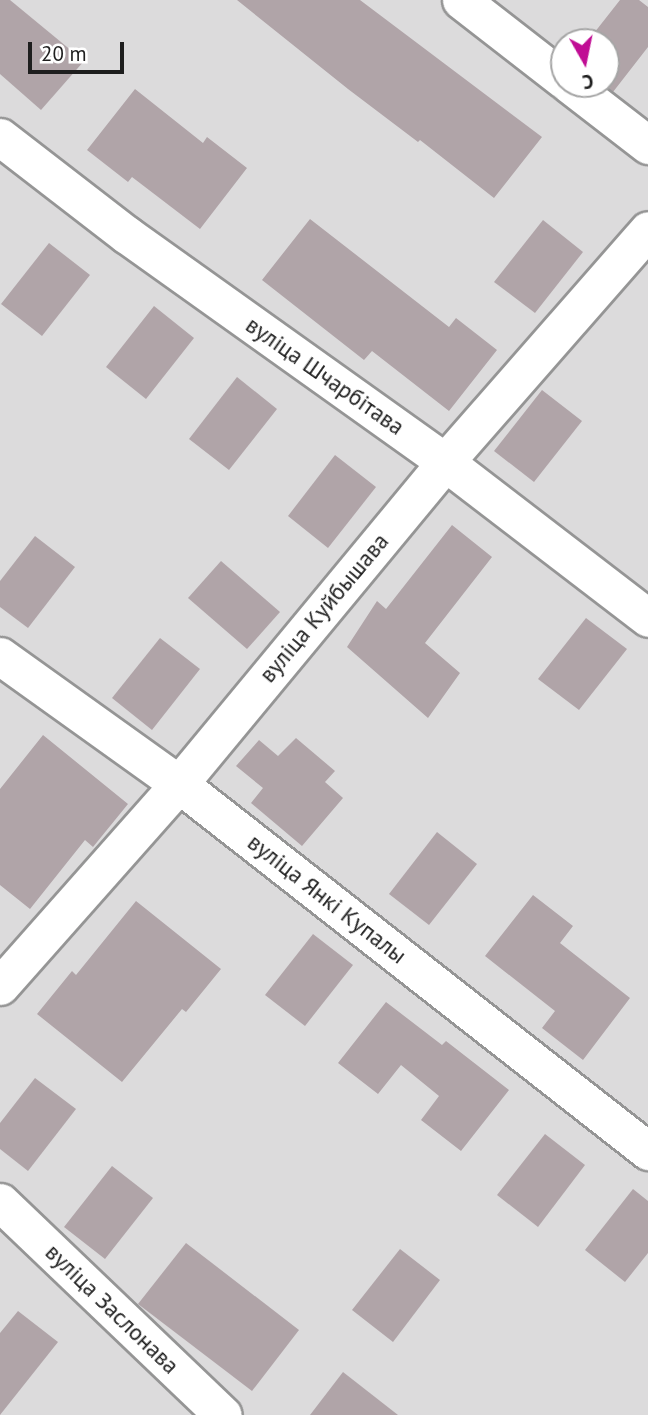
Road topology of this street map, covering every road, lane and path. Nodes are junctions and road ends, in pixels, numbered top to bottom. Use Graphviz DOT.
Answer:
graph roads {
  1 [pos="461,0"];
  2 [pos="550,69"];
  3 [pos="587,98"];
  4 [pos="0,137"];
  5 [pos="648,145"];
  6 [pos="648,230"];
  7 [pos="445,462"];
  8 [pos="648,618"];
  9 [pos="0,656"];
  10 [pos="179,784"];
  11 [pos="0,986"];
  12 [pos="648,1151"];
  13 [pos="0,1202"];
  14 [pos="223,1415"];
  1 -- 2 [label="street"];
  3 -- 5 [label="street"];
  4 -- 7 [label="street, вуліца Шчарбітава"];
  6 -- 7 [label="street, вуліца Куйбышава"];
  7 -- 8 [label="street, вуліца Шчарбітава"];
  7 -- 10 [label="street, вуліца Куйбышава"];
  9 -- 10 [label="street, вуліца Янкі Купалы"];
  10 -- 11 [label="street, вуліца Куйбышава"];
  10 -- 12 [label="street, вуліца Янкі Купалы"];
  13 -- 14 [label="street, вуліца Заслонава"];
}
